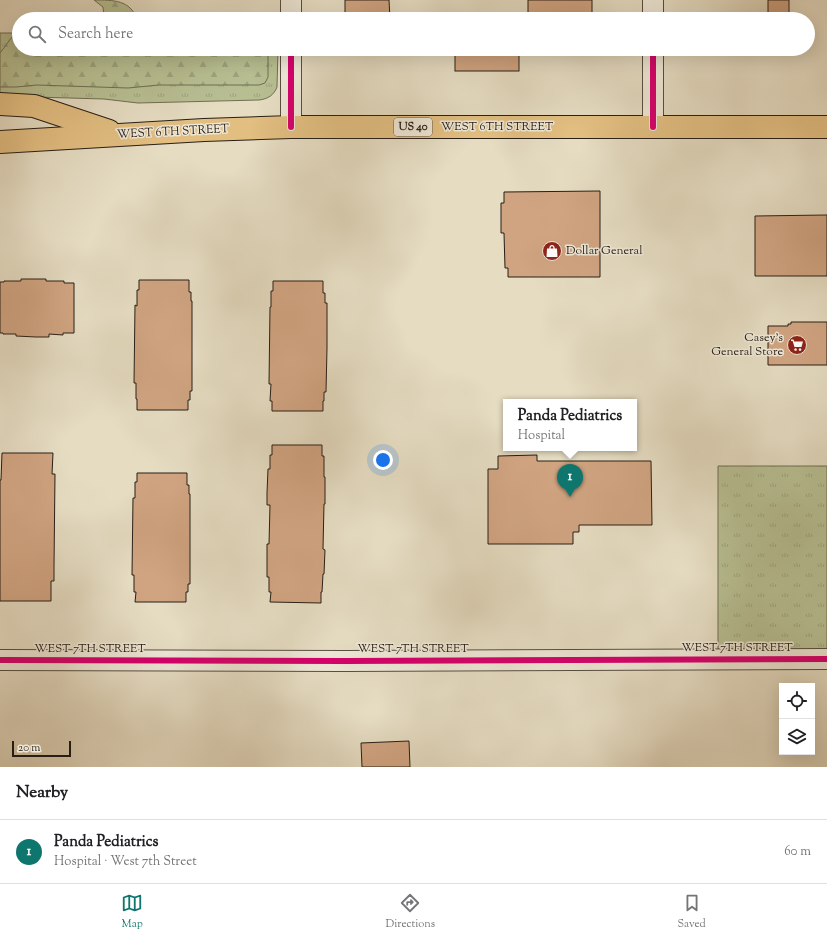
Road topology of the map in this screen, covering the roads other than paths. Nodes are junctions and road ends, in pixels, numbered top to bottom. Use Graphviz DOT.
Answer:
graph roads {
  1 [pos="291,0"];
  2 [pos="653,0"];
  3 [pos="291,12"];
  4 [pos="653,12"];
  5 [pos="291,56"];
  6 [pos="653,56"];
  7 [pos="0,104"];
  8 [pos="292,127"];
  9 [pos="653,127"];
  10 [pos="827,127"];
  11 [pos="120,134"];
  12 [pos="0,142"];
  13 [pos="827,659"];
  14 [pos="0,660"];
  1 -- 3 [label="street"];
  2 -- 4 [label="street"];
  5 -- 8 [label="street"];
  6 -- 9 [label="street"];
  7 -- 11 [label="highway"];
  8 -- 9 [label="highway, WEST 6TH STREET / US 40"];
  8 -- 11 [label="highway, WEST 6TH STREET / US 40"];
  9 -- 10 [label="highway, WEST 6TH STREET / US 40"];
  11 -- 12 [label="highway, WEST 6TH STREET / US 40"];
  13 -- 14 [label="street, WEST 7TH STREET"];
}
